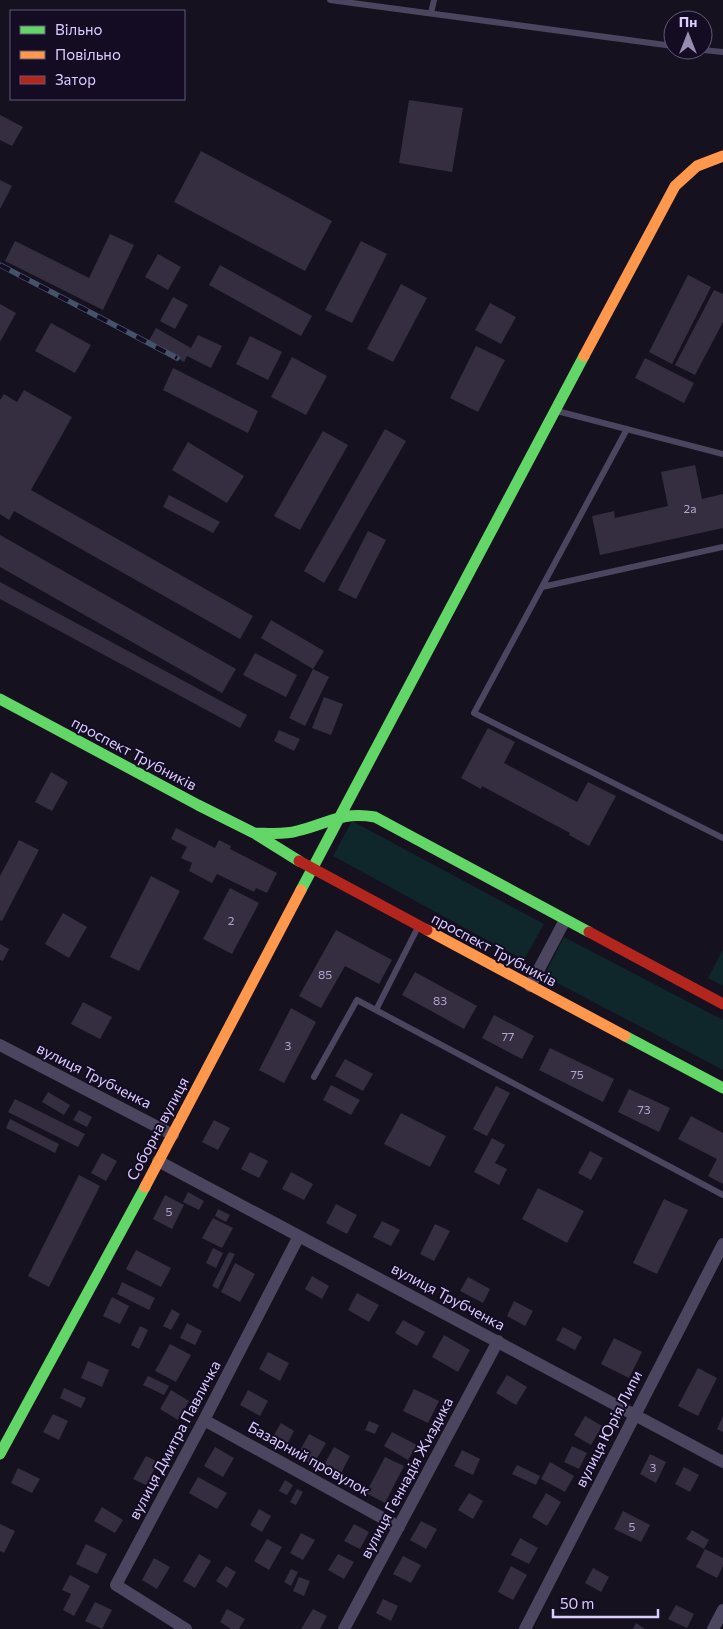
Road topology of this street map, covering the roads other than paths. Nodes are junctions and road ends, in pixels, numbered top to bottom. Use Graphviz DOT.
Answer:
graph roads {
  1 [pos="330,0"];
  2 [pos="434,0"];
  3 [pos="431,13"];
  4 [pos="663,45"];
  5 [pos="723,156"];
  6 [pos="556,411"];
  7 [pos="627,429"];
  8 [pos="719,453"];
  9 [pos="723,458"];
  10 [pos="723,547"];
  11 [pos="542,587"];
  12 [pos="0,699"];
  13 [pos="339,817"];
  14 [pos="254,833"];
  15 [pos="723,838"];
  16 [pos="312,869"];
  17 [pos="565,920"];
  18 [pos="418,926"];
  19 [pos="530,986"];
  20 [pos="723,1004"];
  21 [pos="376,1010"];
  22 [pos="0,1045"];
  23 [pos="314,1077"];
  24 [pos="723,1088"];
  25 [pos="173,1135"];
  26 [pos="158,1162"];
  27 [pos="723,1195"];
  28 [pos="299,1236"];
  29 [pos="723,1244"];
  30 [pos="498,1341"];
  31 [pos="635,1414"];
  32 [pos="204,1420"];
  33 [pos="0,1454"];
  34 [pos="723,1462"];
  35 [pos="399,1527"];
  36 [pos="723,1610"];
  37 [pos="186,1629"];
  38 [pos="344,1629"];
  39 [pos="525,1629"];
  40 [pos="713,1629"];
  1 -- 3 [label="lane"];
  2 -- 3 [label="lane"];
  3 -- 4 [label="lane"];
  5 -- 6 [label="street, Соборна вулиця"];
  6 -- 7 [label="lane"];
  6 -- 13 [label="street, Соборна вулиця"];
  7 -- 8 [label="lane"];
  7 -- 11 [label="lane"];
  8 -- 9 [label="lane"];
  10 -- 11 [label="lane"];
  11 -- 15 [label="lane"];
  12 -- 14 [label="street, проспект Трубників"];
  13 -- 14 [label="street, проспект Трубників"];
  13 -- 16 [label="street, Соборна вулиця"];
  13 -- 17 [label="street, проспект Трубників"];
  14 -- 16 [label="street, проспект Трубників"];
  16 -- 18 [label="street, проспект Трубників"];
  16 -- 25 [label="street, Соборна вулиця"];
  17 -- 19 [label="street"];
  17 -- 20 [label="street, проспект Трубників"];
  18 -- 19 [label="street, проспект Трубників"];
  18 -- 21 [label="lane"];
  19 -- 24 [label="street, проспект Трубників"];
  21 -- 23 [label="lane"];
  21 -- 27 [label="lane"];
  22 -- 25 [label="street, вулиця Трубченка"];
  25 -- 26 [label="street, Соборна вулиця"];
  26 -- 28 [label="street, вулиця Трубченка"];
  26 -- 33 [label="street, Соборна вулиця"];
  28 -- 30 [label="street, вулиця Трубченка"];
  28 -- 32 [label="street, вулиця Дмитра Павличка"];
  29 -- 31 [label="street, вулиця Юрія Липи"];
  30 -- 31 [label="street, вулиця Трубченка"];
  30 -- 35 [label="street, вулиця Геннадія Жиздика"];
  31 -- 34 [label="street, вулиця Трубченка"];
  31 -- 39 [label="street, вулиця Юрія Липи"];
  32 -- 35 [label="street, Базарний провулок"];
  32 -- 37 [label="street, вулиця Дмитра Павличка"];
  35 -- 38 [label="street, вулиця Геннадія Жиздика"];
  36 -- 40 [label="street"];
}
